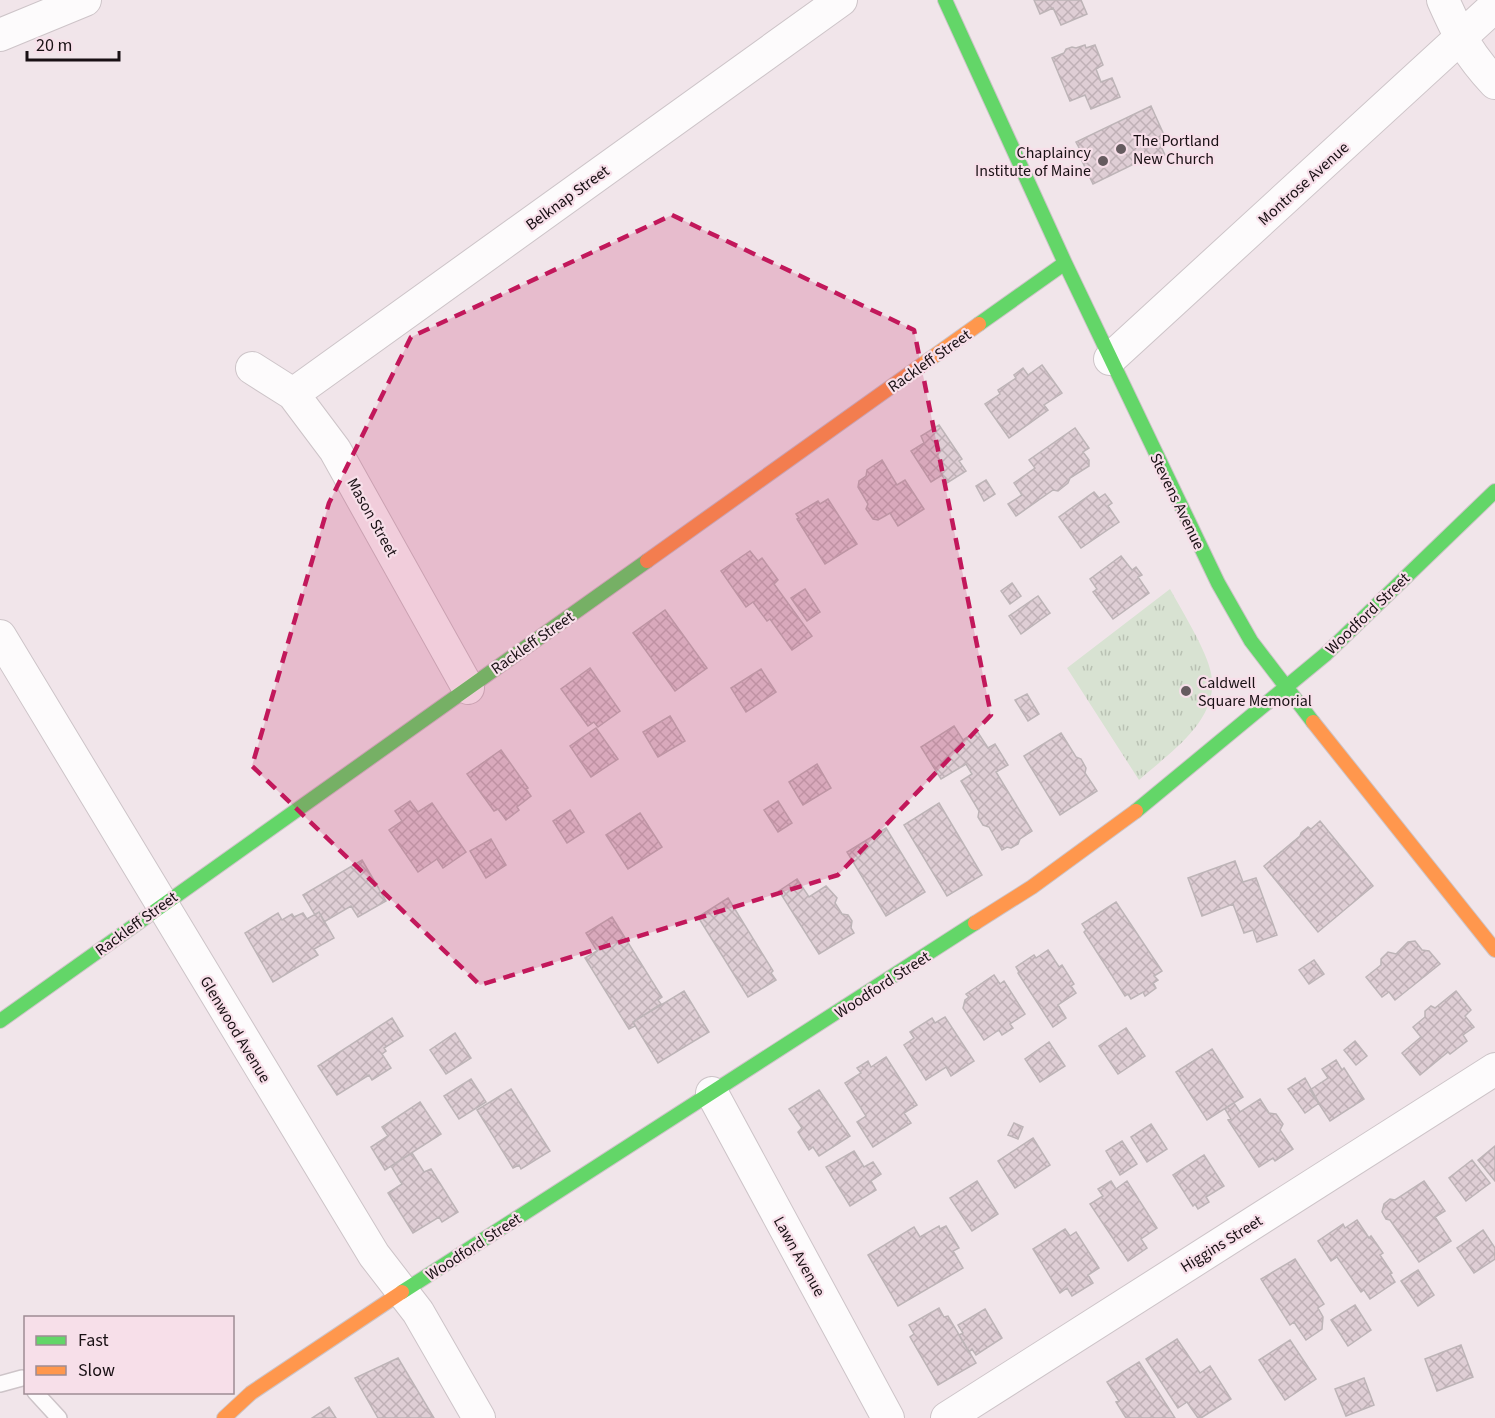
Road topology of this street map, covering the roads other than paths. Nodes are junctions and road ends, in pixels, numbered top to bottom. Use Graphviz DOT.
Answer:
graph roads {
  1 [pos="85,0"];
  2 [pos="841,0"];
  3 [pos="945,0"];
  4 [pos="1443,0"];
  5 [pos="1495,6"];
  6 [pos="0,35"];
  7 [pos="1460,39"];
  8 [pos="1495,83"];
  9 [pos="1065,263"];
  10 [pos="1110,359"];
  11 [pos="252,368"];
  12 [pos="293,394"];
  13 [pos="1495,491"];
  14 [pos="0,636"];
  15 [pos="1286,686"];
  16 [pos="468,688"];
  17 [pos="161,905"];
  18 [pos="1495,950"];
  19 [pos="0,1021"];
  20 [pos="1495,1069"];
  21 [pos="712,1093"];
  22 [pos="402,1292"];
  23 [pos="24,1379"];
  24 [pos="0,1384"];
  25 [pos="37,1394"];
  26 [pos="59,1418"];
  27 [pos="224,1418"];
  28 [pos="479,1418"];
  29 [pos="888,1418"];
  30 [pos="947,1418"];
  1 -- 6 [label="street"];
  2 -- 12 [label="street, Belknap Street"];
  3 -- 9 [label="main road, Stevens Avenue"];
  4 -- 7 [label="street"];
  5 -- 7 [label="street, Montrose Avenue"];
  7 -- 8 [label="street"];
  7 -- 10 [label="street, Montrose Avenue"];
  9 -- 10 [label="main road, Stevens Avenue"];
  9 -- 16 [label="main road, Rackleff Street"];
  10 -- 15 [label="main road, Stevens Avenue"];
  11 -- 12 [label="street, Mason Street"];
  12 -- 16 [label="street, Mason Street"];
  13 -- 15 [label="main road, Woodford Street"];
  14 -- 17 [label="street, Glenwood Avenue"];
  15 -- 18 [label="main road, Stevens Avenue"];
  15 -- 21 [label="main road, Woodford Street"];
  16 -- 17 [label="main road, Rackleff Street"];
  17 -- 19 [label="main road, Rackleff Street"];
  17 -- 22 [label="street, Glenwood Avenue"];
  20 -- 30 [label="street, Higgins Street"];
  21 -- 22 [label="main road, Woodford Street"];
  21 -- 29 [label="street, Lawn Avenue"];
  22 -- 27 [label="main road, Woodford Street"];
  22 -- 28 [label="street, Glenwood Avenue"];
  23 -- 24 [label="lane"];
  25 -- 26 [label="lane"];
}
